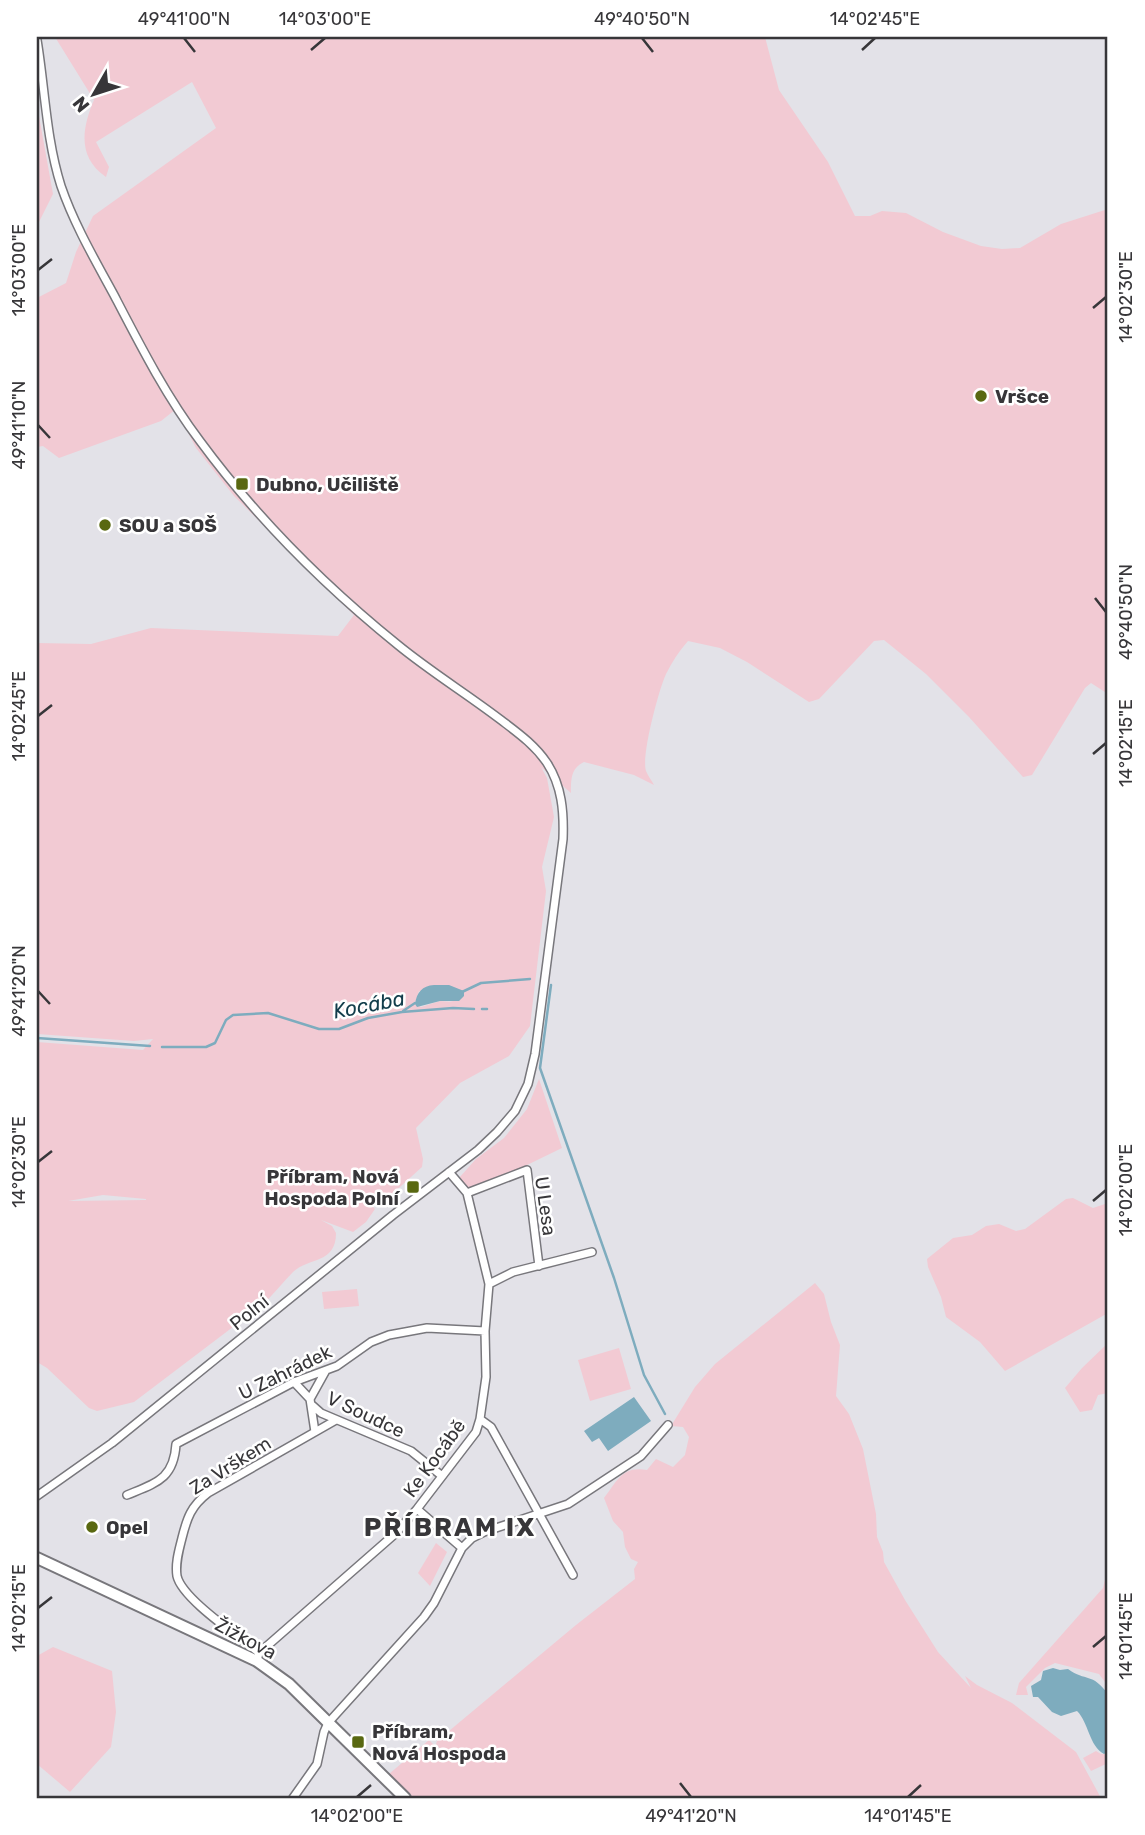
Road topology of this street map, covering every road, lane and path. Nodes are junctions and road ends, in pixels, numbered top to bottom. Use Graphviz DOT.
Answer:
graph roads {
  1 [pos="37,40"];
  2 [pos="449,1172"];
  3 [pos="467,1194"];
  4 [pos="593,1252"];
  5 [pos="539,1266"];
  6 [pos="489,1284"];
  7 [pos="485,1331"];
  8 [pos="327,1371"];
  9 [pos="294,1382"];
  10 [pos="311,1402"];
  11 [pos="480,1419"];
  12 [pos="336,1420"];
  13 [pos="668,1425"];
  14 [pos="315,1432"];
  15 [pos="442,1476"];
  16 [pos="127,1495"];
  17 [pos="37,1496"];
  18 [pos="417,1509"];
  19 [pos="540,1514"];
  20 [pos="462,1548"];
  21 [pos="38,1559"];
  22 [pos="573,1575"];
  23 [pos="258,1657"];
  24 [pos="328,1723"];
  25 [pos="293,1798"];
  26 [pos="405,1798"];
  1 -- 2 [label="street, Polní"];
  2 -- 3 [label="street, Ke Kocábě"];
  2 -- 17 [label="street, Polní"];
  3 -- 5 [label="street, U Lesa"];
  3 -- 6 [label="street, Ke Kocábě"];
  4 -- 5 [label="street, U Lesa"];
  5 -- 6 [label="street, U Lesa"];
  6 -- 7 [label="street, Ke Kocábě"];
  7 -- 8 [label="street, U Zahrádek"];
  7 -- 11 [label="street, Ke Kocábě"];
  8 -- 9 [label="street, U Zahrádek"];
  8 -- 10 [label="street, V Soudce"];
  9 -- 10 [label="street, V Soudce"];
  9 -- 16 [label="street, U Zahrádek"];
  10 -- 12 [label="street, V Soudce"];
  10 -- 14 [label="street, V Soudce"];
  11 -- 15 [label="street, Ke Kocábě"];
  11 -- 19 [label="street"];
  12 -- 14 [label="street, Za Vrškem"];
  12 -- 15 [label="street, V Soudce"];
  13 -- 19 [label="street"];
  14 -- 23 [label="street, Za Vrškem"];
  15 -- 18 [label="street, Ke Kocábě"];
  18 -- 20 [label="street"];
  18 -- 23 [label="street, Ke Kocábě"];
  19 -- 20 [label="street"];
  19 -- 22 [label="street"];
  20 -- 24 [label="street"];
  21 -- 23 [label="street, Žižkova"];
  23 -- 24 [label="street, Žižkova"];
  24 -- 25 [label="street"];
  24 -- 26 [label="street, Žižkova"];
}
